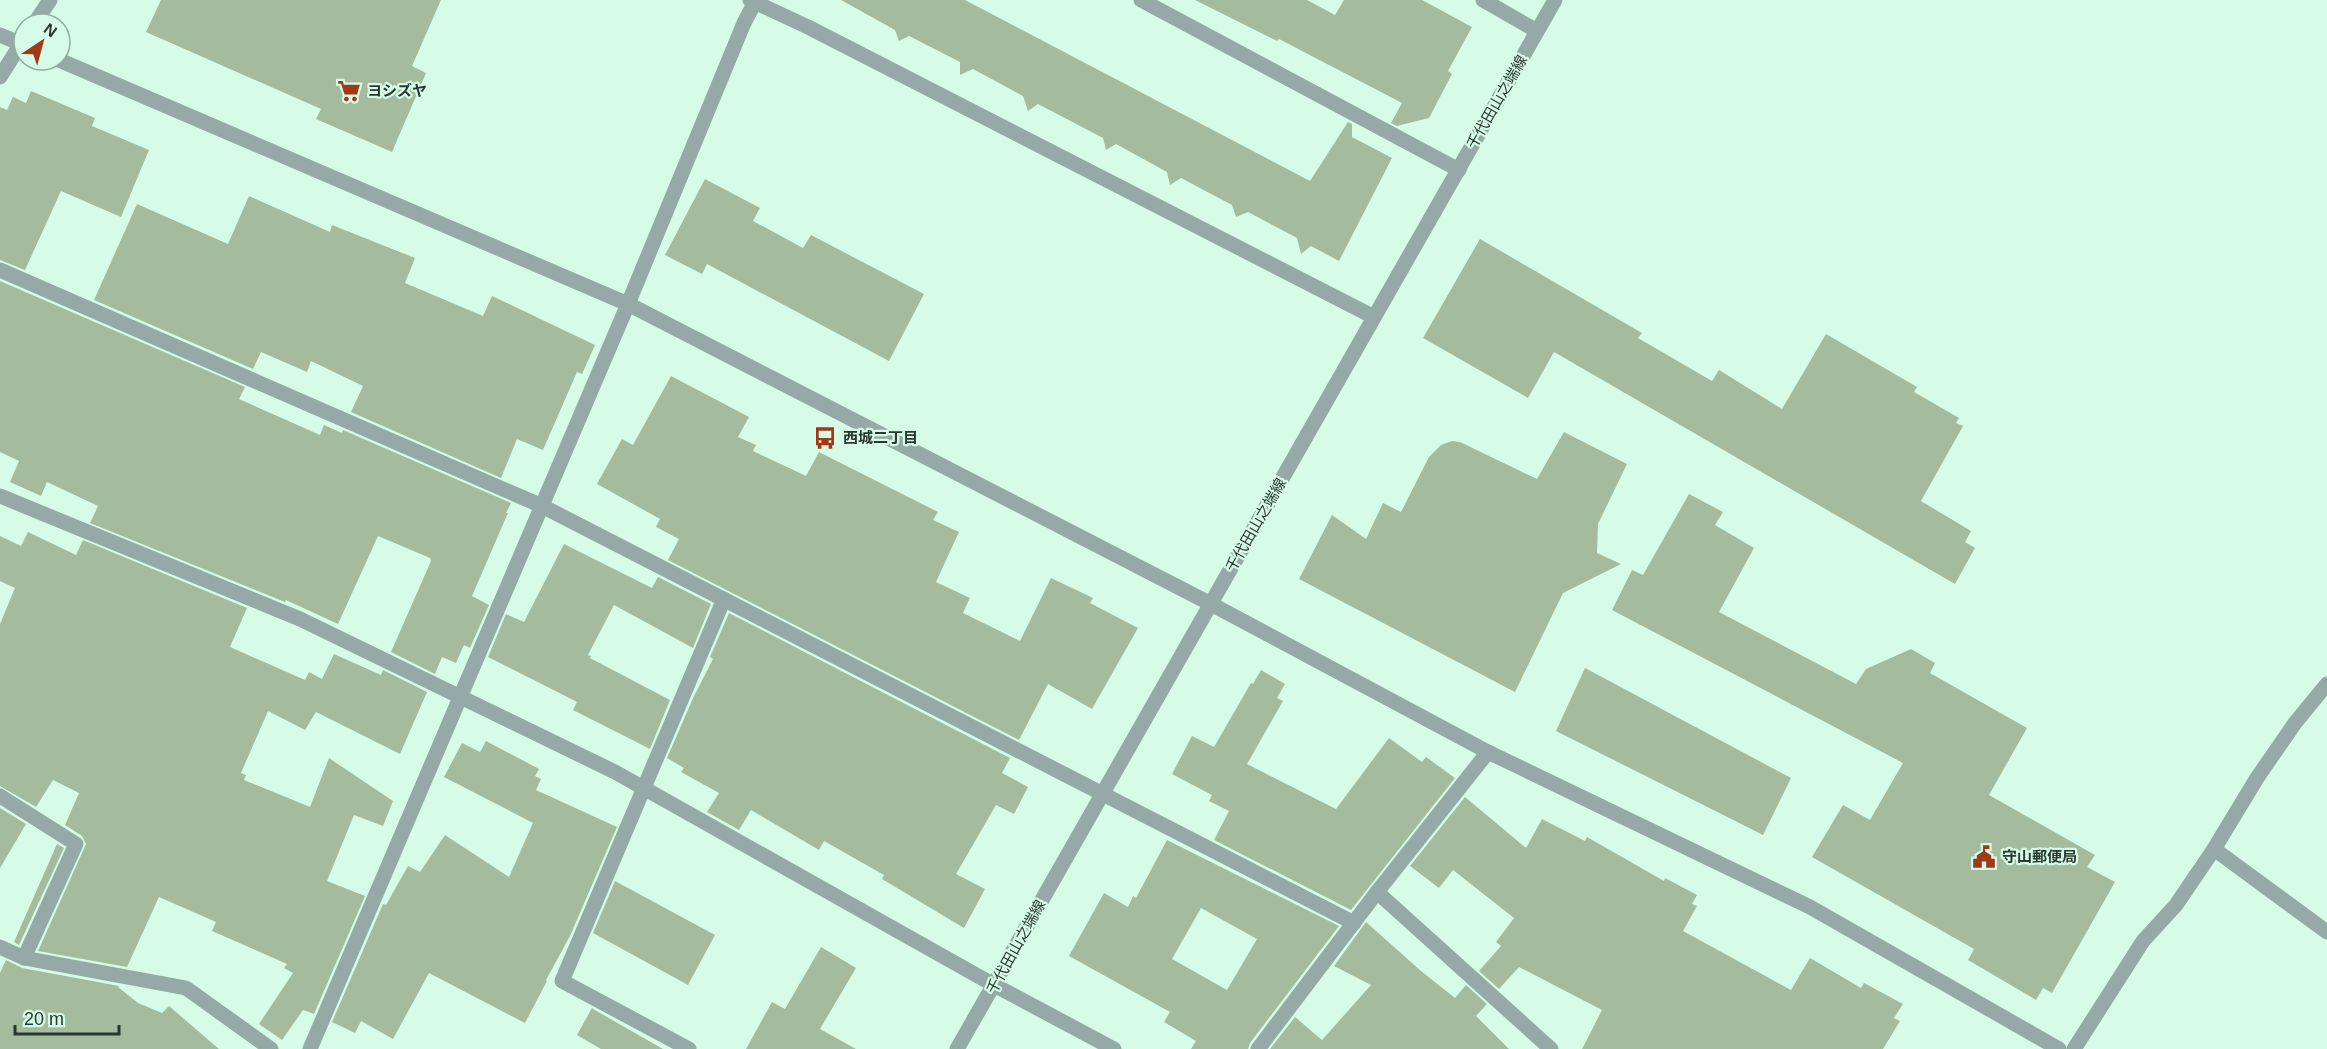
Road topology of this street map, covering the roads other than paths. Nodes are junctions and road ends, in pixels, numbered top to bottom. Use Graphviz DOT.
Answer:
graph roads {
  1 [pos="1141,0"];
  2 [pos="1482,0"];
  3 [pos="1555,0"];
  4 [pos="754,1"];
  5 [pos="1537,31"];
  6 [pos="12,59"];
  7 [pos="72,66"];
  8 [pos="0,77"];
  9 [pos="1459,170"];
  10 [pos="0,270"];
  11 [pos="628,304"];
  12 [pos="1374,318"];
  13 [pos="0,496"];
  14 [pos="543,506"];
  15 [pos="724,599"];
  16 [pos="1211,604"];
  17 [pos="2327,684"];
  18 [pos="461,696"];
  19 [pos="1488,752"];
  20 [pos="644,787"];
  21 [pos="1102,794"];
  22 [pos="0,796"];
  23 [pos="2214,849"];
  24 [pos="1377,892"];
  25 [pos="1354,922"];
  26 [pos="2327,932"];
  27 [pos="0,947"];
  28 [pos="24,958"];
  29 [pos="994,985"];
  30 [pos="270,1049"];
  31 [pos="310,1049"];
  32 [pos="689,1049"];
  33 [pos="957,1049"];
  34 [pos="1114,1049"];
  35 [pos="1258,1049"];
  36 [pos="1551,1049"];
  37 [pos="2059,1049"];
  38 [pos="2074,1049"];
  1 -- 9 [label="street"];
  2 -- 5 [label="street"];
  3 -- 5 [label="street, 千代田山之端線"];
  4 -- 11 [label="street"];
  4 -- 12 [label="street"];
  5 -- 9 [label="street, 千代田山之端線"];
  6 -- 8 [label="street"];
  7 -- 11 [label="street"];
  9 -- 12 [label="street, 千代田山之端線"];
  10 -- 14 [label="street"];
  11 -- 14 [label="street"];
  11 -- 16 [label="street"];
  12 -- 16 [label="street, 千代田山之端線"];
  13 -- 18 [label="street"];
  14 -- 15 [label="street"];
  14 -- 18 [label="street"];
  15 -- 20 [label="street"];
  15 -- 21 [label="street"];
  16 -- 19 [label="street"];
  16 -- 21 [label="street, 千代田山之端線"];
  17 -- 23 [label="street"];
  18 -- 20 [label="street"];
  18 -- 31 [label="street"];
  19 -- 24 [label="street"];
  19 -- 37 [label="street"];
  20 -- 29 [label="street"];
  20 -- 32 [label="street"];
  21 -- 25 [label="street"];
  21 -- 29 [label="street, 千代田山之端線"];
  22 -- 28 [label="street"];
  23 -- 26 [label="street"];
  23 -- 38 [label="street"];
  24 -- 25 [label="street"];
  24 -- 36 [label="street"];
  25 -- 35 [label="street"];
  27 -- 28 [label="street"];
  28 -- 30 [label="street"];
  29 -- 33 [label="street, 千代田山之端線"];
  29 -- 34 [label="street"];
}
